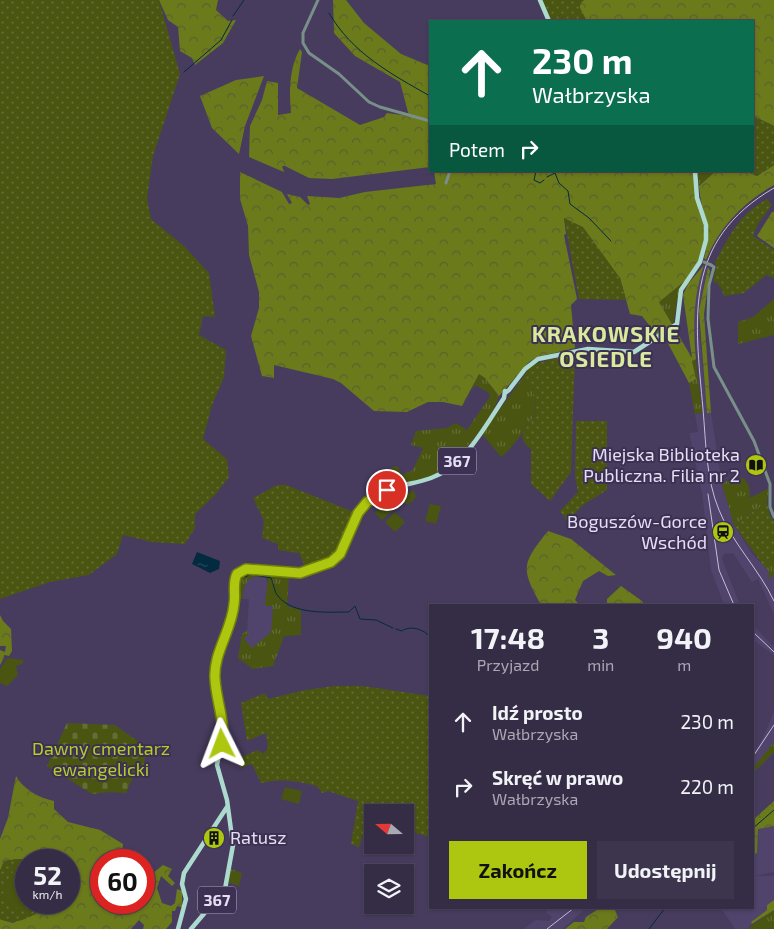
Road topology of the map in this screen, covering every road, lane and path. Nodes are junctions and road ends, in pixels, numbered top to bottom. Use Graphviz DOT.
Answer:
graph roads {
  1 [pos="318,0"];
  2 [pos="540,0"];
  3 [pos="549,20"];
  4 [pos="429,121"];
  5 [pos="450,172"];
  6 [pos="695,172"];
  7 [pos="446,183"];
  8 [pos="702,260"];
  9 [pos="774,517"];
  10 [pos="227,810"];
  11 [pos="178,929"];
  12 [pos="192,929"];
  1 -- 4 [label="street"];
  2 -- 3 [label="main road"];
  5 -- 7 [label="street"];
  6 -- 8 [label="main road"];
  8 -- 9 [label="street, bridge"];
  8 -- 10 [label="main road, 367"];
  10 -- 11 [label="main road, 367"];
  10 -- 12 [label="main road, 367"];
}
